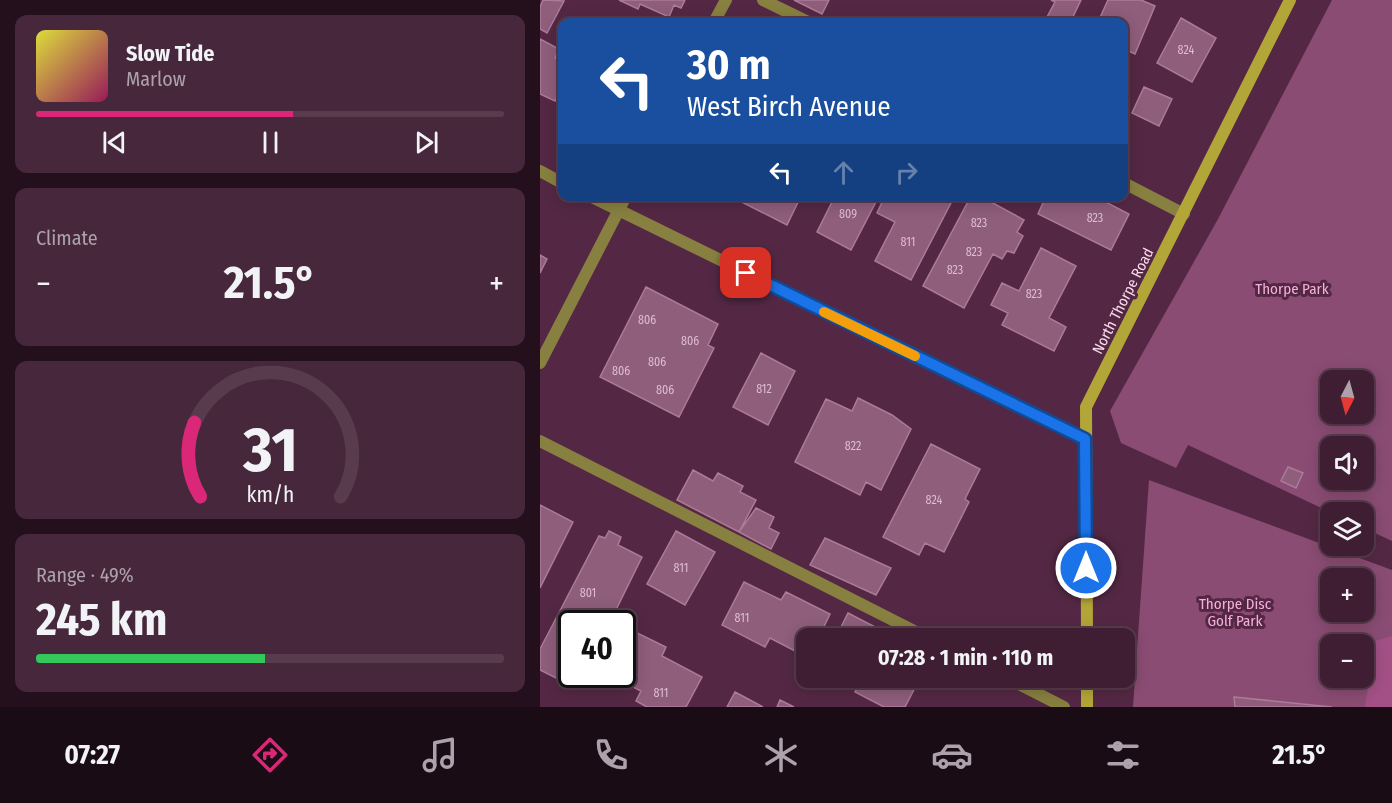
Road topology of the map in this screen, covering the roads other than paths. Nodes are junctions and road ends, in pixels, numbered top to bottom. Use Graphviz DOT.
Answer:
graph roads {
  1 [pos="726,0"];
  2 [pos="763,0"];
  3 [pos="1290,0"];
  4 [pos="716,18"];
  5 [pos="800,18"];
  6 [pos="540,171"];
  7 [pos="558,181"];
  8 [pos="1128,185"];
  9 [pos="600,201"];
  10 [pos="624,201"];
  11 [pos="619,211"];
  12 [pos="1184,214"];
  13 [pos="540,363"];
  14 [pos="1085,439"];
  15 [pos="540,441"];
  16 [pos="908,628"];
  17 [pos="1087,628"];
  18 [pos="1027,688"];
  19 [pos="1087,688"];
  20 [pos="1064,707"];
  21 [pos="1087,707"];
  1 -- 4 [label="street"];
  2 -- 5 [label="street"];
  3 -- 12 [label="street, North Thorpe Road"];
  6 -- 7 [label="street"];
  8 -- 12 [label="street"];
  9 -- 11 [label="street"];
  10 -- 11 [label="street"];
  11 -- 13 [label="street"];
  11 -- 14 [label="street"];
  12 -- 14 [label="street, North Thorpe Road"];
  14 -- 17 [label="street, North Thorpe Road"];
  15 -- 16 [label="street"];
  18 -- 20 [label="street"];
  19 -- 21 [label="street"];
}
